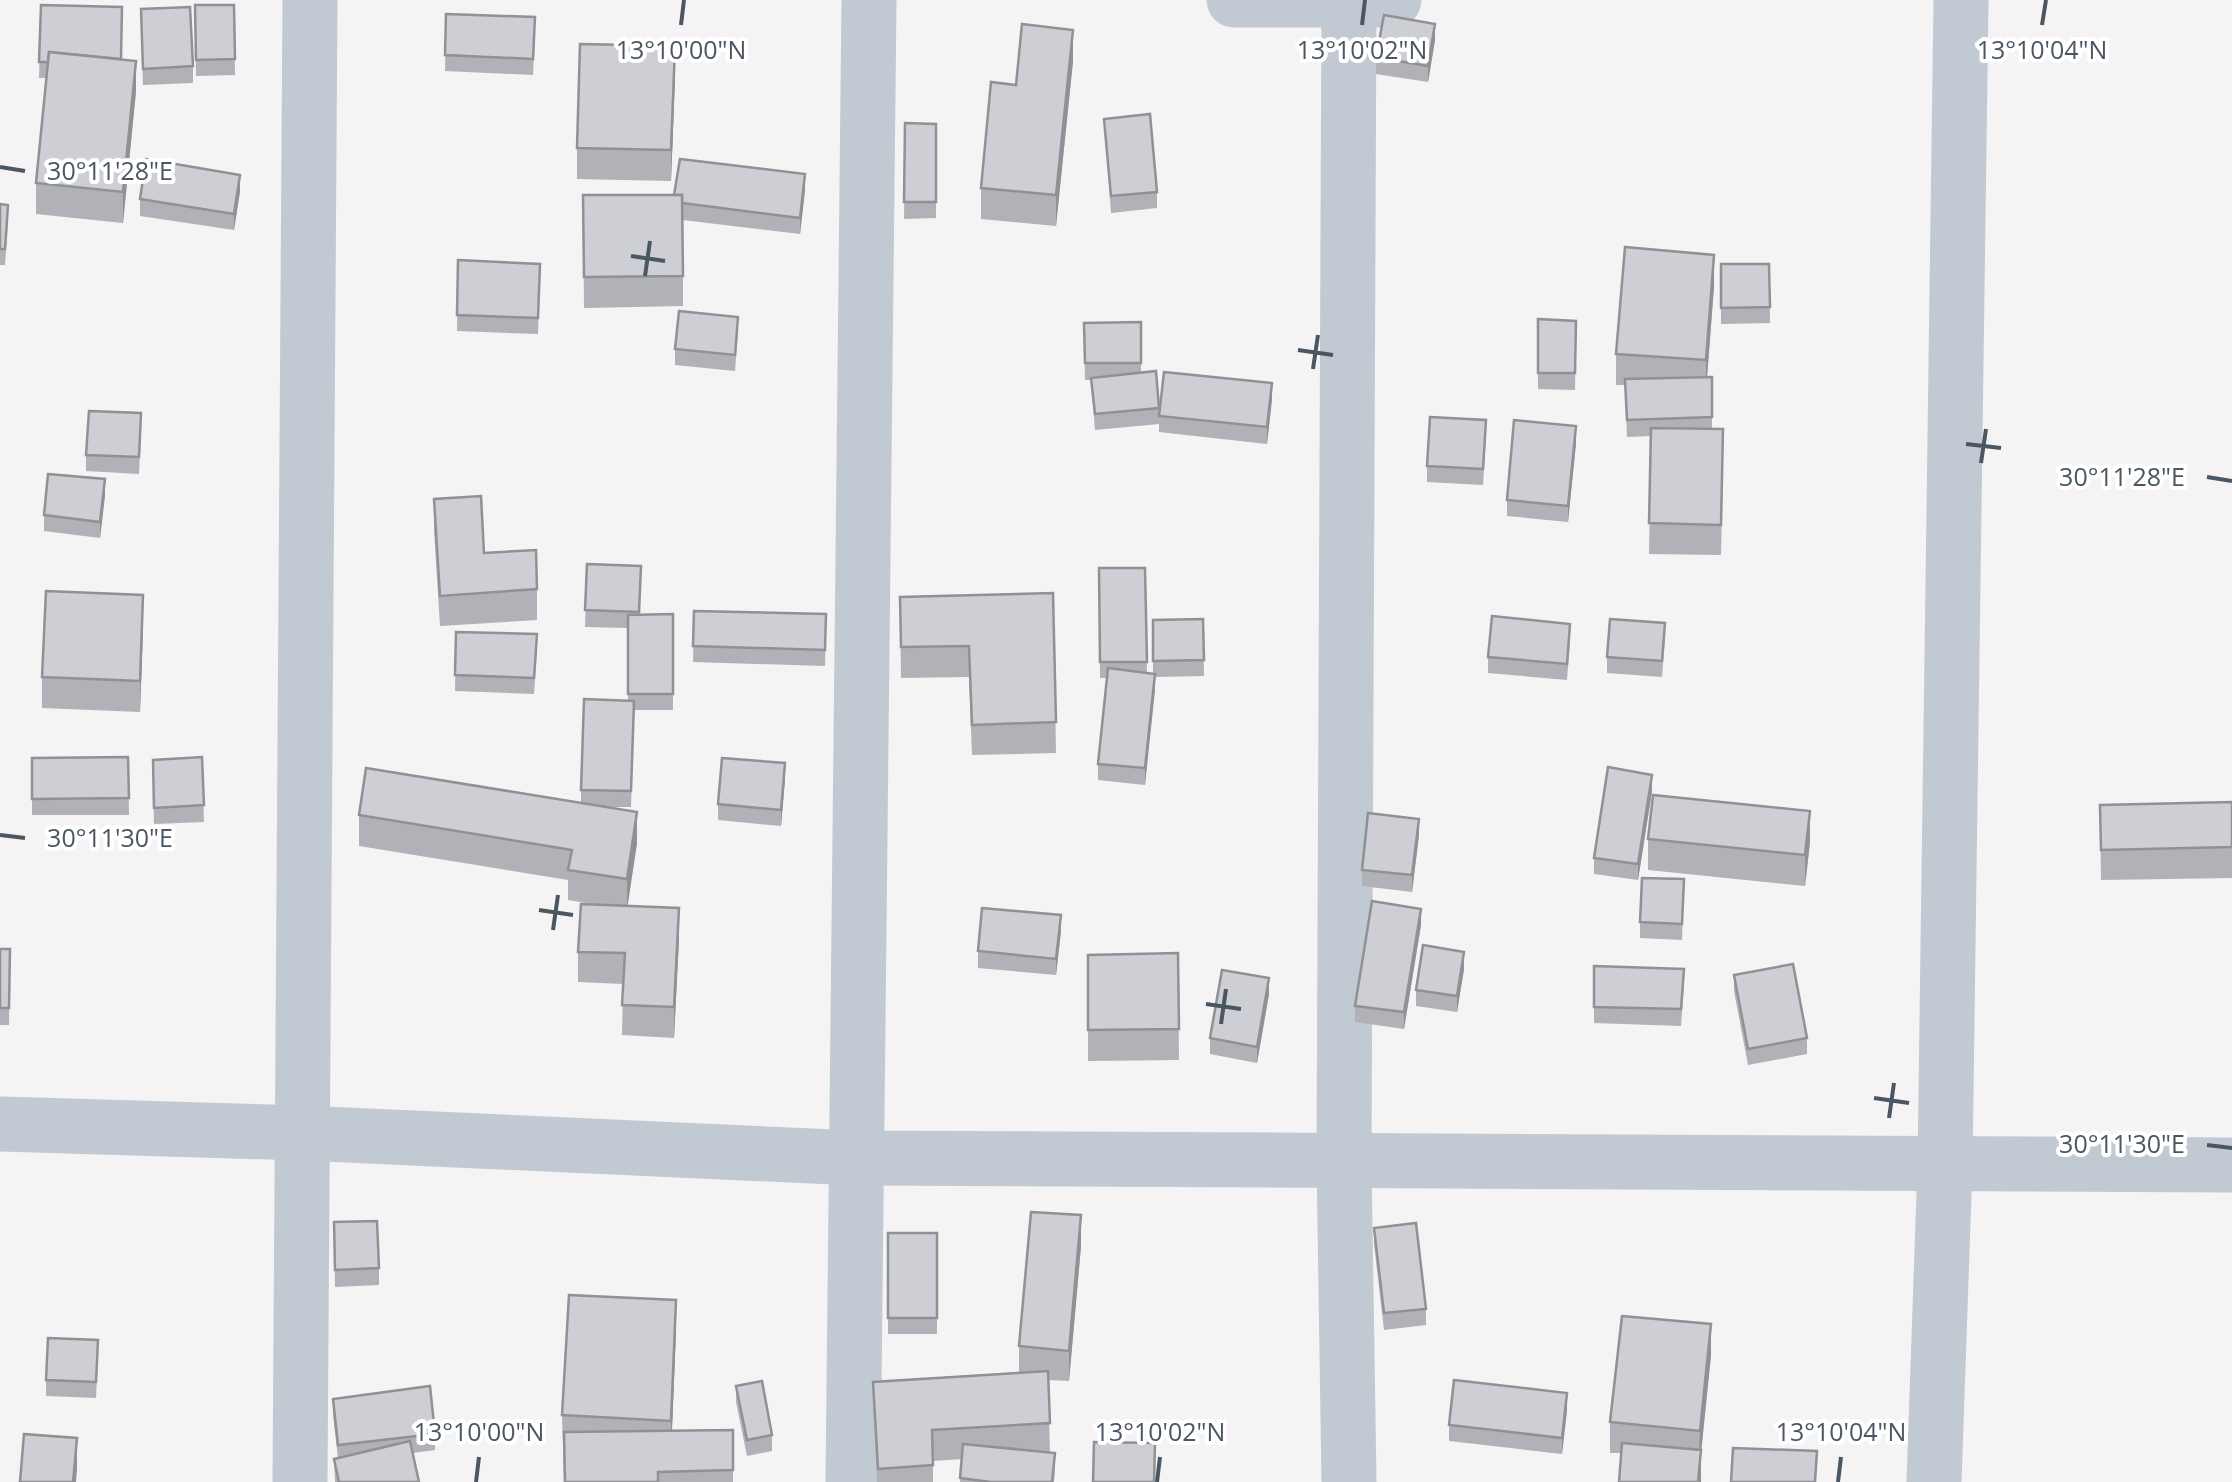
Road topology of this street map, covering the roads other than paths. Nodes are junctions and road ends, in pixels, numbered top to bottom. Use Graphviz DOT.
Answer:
graph roads {
  1 [pos="310,0"];
  2 [pos="869,0"];
  3 [pos="1234,0"];
  4 [pos="1394,0"];
  5 [pos="1961,0"];
  6 [pos="1349,1"];
  7 [pos="0,1124"];
  8 [pos="302,1133"];
  9 [pos="856,1158"];
  10 [pos="1344,1162"];
  11 [pos="1945,1165"];
  12 [pos="2232,1166"];
  13 [pos="300,1482"];
  14 [pos="853,1482"];
  15 [pos="1349,1482"];
  16 [pos="1934,1482"];
  1 -- 8 [label="street"];
  2 -- 9 [label="street"];
  3 -- 6 [label="street"];
  4 -- 6 [label="street"];
  5 -- 11 [label="street"];
  6 -- 10 [label="street"];
  7 -- 8 [label="street"];
  8 -- 9 [label="street"];
  8 -- 13 [label="street"];
  9 -- 10 [label="street"];
  9 -- 14 [label="street"];
  10 -- 11 [label="street"];
  10 -- 15 [label="street"];
  11 -- 12 [label="street"];
  11 -- 16 [label="street"];
}
